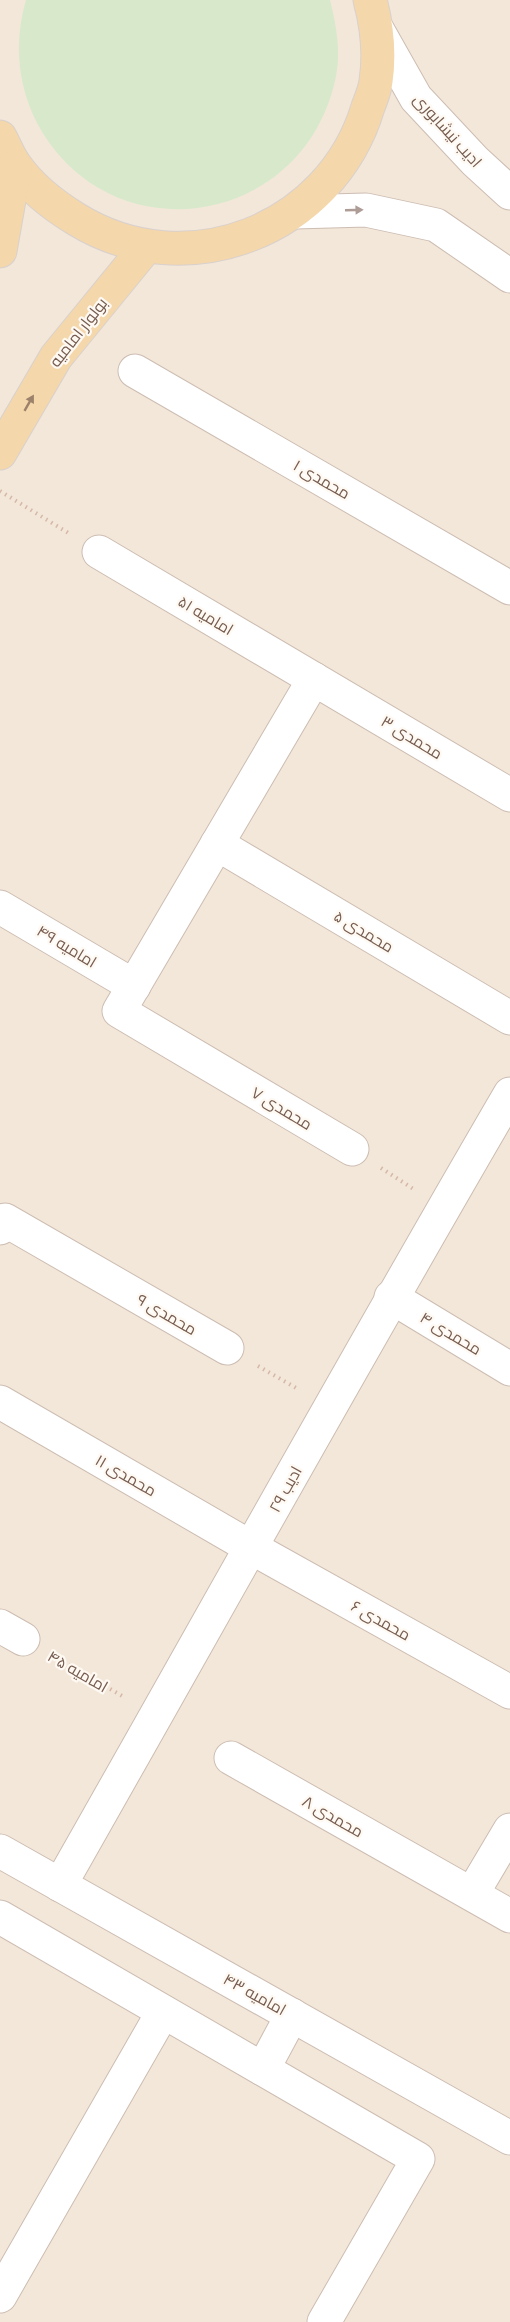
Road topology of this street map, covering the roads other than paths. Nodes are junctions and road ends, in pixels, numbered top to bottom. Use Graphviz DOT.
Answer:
graph roads {
  1 [pos="374,14"];
  2 [pos="0,137"];
  3 [pos="15,166"];
  4 [pos="510,193"];
  5 [pos="295,212"];
  6 [pos="146,247"];
  7 [pos="0,251"];
  8 [pos="510,276"];
  9 [pos="135,371"];
  10 [pos="0,453"];
  11 [pos="99,552"];
  12 [pos="510,588"];
  13 [pos="314,679"];
  14 [pos="510,795"];
  15 [pos="217,844"];
  16 [pos="0,907"];
  17 [pos="126,998"];
  18 [pos="510,1018"];
  19 [pos="510,1094"];
  20 [pos="352,1149"];
  21 [pos="2,1224"];
  22 [pos="392,1297"];
  23 [pos="227,1348"];
  24 [pos="510,1369"];
  25 [pos="0,1402"];
  26 [pos="252,1548"];
  27 [pos="510,1692"];
  28 [pos="231,1758"];
  29 [pos="510,1830"];
  30 [pos="0,1851"];
  31 [pos="60,1885"];
  32 [pos="472,1894"];
  33 [pos="510,1916"];
  34 [pos="0,1917"];
  35 [pos="163,2012"];
  36 [pos="292,2015"];
  37 [pos="263,2069"];
  38 [pos="510,2138"];
  39 [pos="0,2296"];
  40 [pos="324,2322"];
  1 -- 4 [label="street, ادیب نیشابوری"];
  1 -- 5 [label="main road"];
  2 -- 3 [label="main road"];
  3 -- 6 [label="main road"];
  3 -- 7 [label="main road"];
  5 -- 6 [label="main road"];
  5 -- 8 [label="street, one-way"];
  10 -- 6 [label="main road, بولوار امامیه, one-way"];
  9 -- 12 [label="street, محمدی ۱"];
  11 -- 13 [label="street, امامیه ۵۱"];
  13 -- 14 [label="street, محمدی ۳"];
  13 -- 15 [label="street"];
  15 -- 17 [label="street"];
  15 -- 18 [label="street, محمدی ۵"];
  16 -- 17 [label="street, امامیه ۴۹"];
  17 -- 20 [label="street, محمدی ۷"];
  19 -- 22 [label="street, ادیب ۲۹"];
  21 -- 23 [label="street, محمدی ۹"];
  22 -- 24 [label="street, محمدی ۴"];
  22 -- 26 [label="street, ادیب ۲۹"];
  25 -- 26 [label="street, محمدی ۱۱"];
  26 -- 27 [label="street, محمدی ۶"];
  26 -- 31 [label="street, ادیب ۲۹"];
  28 -- 32 [label="street, محمدی ۸"];
  29 -- 32 [label="street"];
  30 -- 31 [label="street, امامیه ۴۳"];
  31 -- 36 [label="street, امامیه ۴۳"];
  32 -- 33 [label="street, محمدی ۸"];
  34 -- 35 [label="street"];
  35 -- 37 [label="street"];
  35 -- 39 [label="street"];
  36 -- 37 [label="street"];
  36 -- 38 [label="street, امامیه ۴۳"];
  37 -- 40 [label="street"];
}
